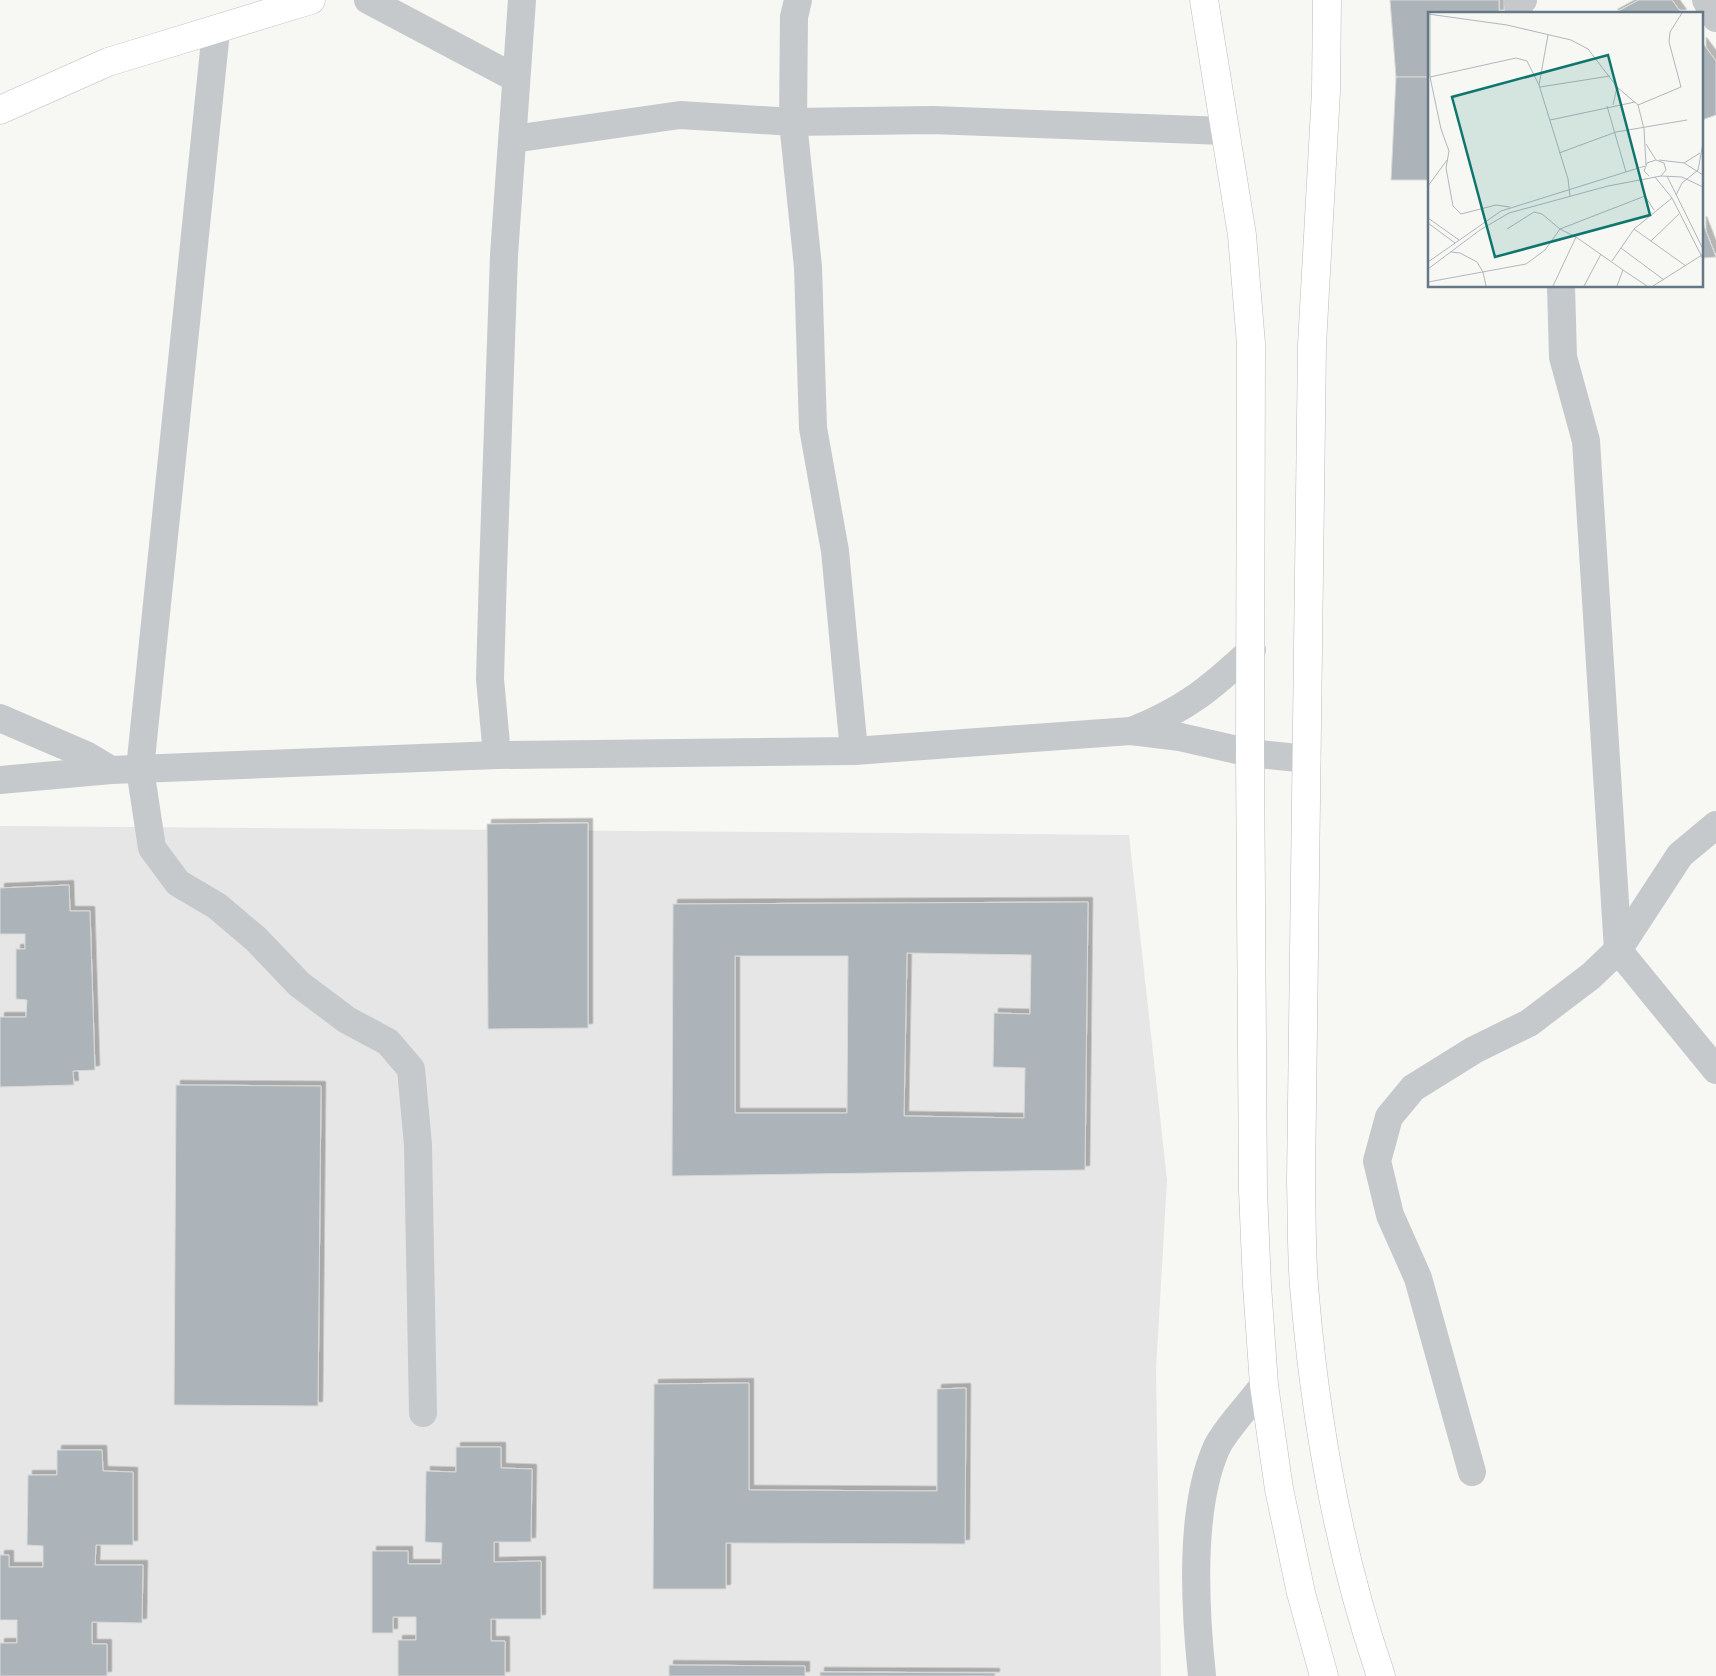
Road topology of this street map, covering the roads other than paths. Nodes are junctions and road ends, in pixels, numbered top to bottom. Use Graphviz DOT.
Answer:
graph roads {
  1 [pos="311,0"];
  2 [pos="368,0"];
  3 [pos="522,0"];
  4 [pos="798,0"];
  5 [pos="1204,0"];
  6 [pos="1327,0"];
  7 [pos="1523,0"];
  8 [pos="1706,0"];
  9 [pos="1519,12"];
  10 [pos="1716,18"];
  11 [pos="216,31"];
  12 [pos="515,78"];
  13 [pos="0,110"];
  14 [pos="793,122"];
  15 [pos="1226,131"];
  16 [pos="514,139"];
  17 [pos="1561,288"];
  18 [pos="1252,650"];
  19 [pos="0,718"];
  20 [pos="1131,731"];
  21 [pos="854,751"];
  22 [pos="1250,753"];
  23 [pos="496,755"];
  24 [pos="1307,759"];
  25 [pos="140,769"];
  26 [pos="111,770"];
  27 [pos="0,780"];
  28 [pos="1716,825"];
  29 [pos="1618,950"];
  30 [pos="1716,1070"];
  31 [pos="1264,1385"];
  32 [pos="423,1413"];
  33 [pos="1472,1472"];
  34 [pos="1202,1676"];
  35 [pos="1324,1676"];
  36 [pos="1381,1676"];
  1 -- 11 [label="main road"];
  2 -- 12 [label="street"];
  3 -- 12 [label="street"];
  4 -- 14 [label="street"];
  5 -- 15 [label="main road"];
  6 -- 24 [label="main road"];
  7 -- 9 [label="street"];
  8 -- 10 [label="street"];
  11 -- 13 [label="main road"];
  11 -- 25 [label="street"];
  12 -- 16 [label="street"];
  14 -- 15 [label="street"];
  14 -- 16 [label="street"];
  14 -- 21 [label="street"];
  15 -- 18 [label="main road"];
  16 -- 23 [label="street"];
  17 -- 29 [label="street"];
  18 -- 20 [label="street"];
  18 -- 22 [label="main road"];
  19 -- 26 [label="street"];
  20 -- 21 [label="street"];
  20 -- 22 [label="street"];
  21 -- 23 [label="street"];
  22 -- 24 [label="street"];
  22 -- 31 [label="main road"];
  23 -- 25 [label="street"];
  24 -- 36 [label="main road"];
  25 -- 26 [label="street"];
  25 -- 32 [label="street"];
  26 -- 27 [label="street"];
  28 -- 29 [label="street"];
  29 -- 30 [label="street"];
  29 -- 33 [label="street"];
  31 -- 34 [label="street"];
  31 -- 35 [label="main road"];
}
